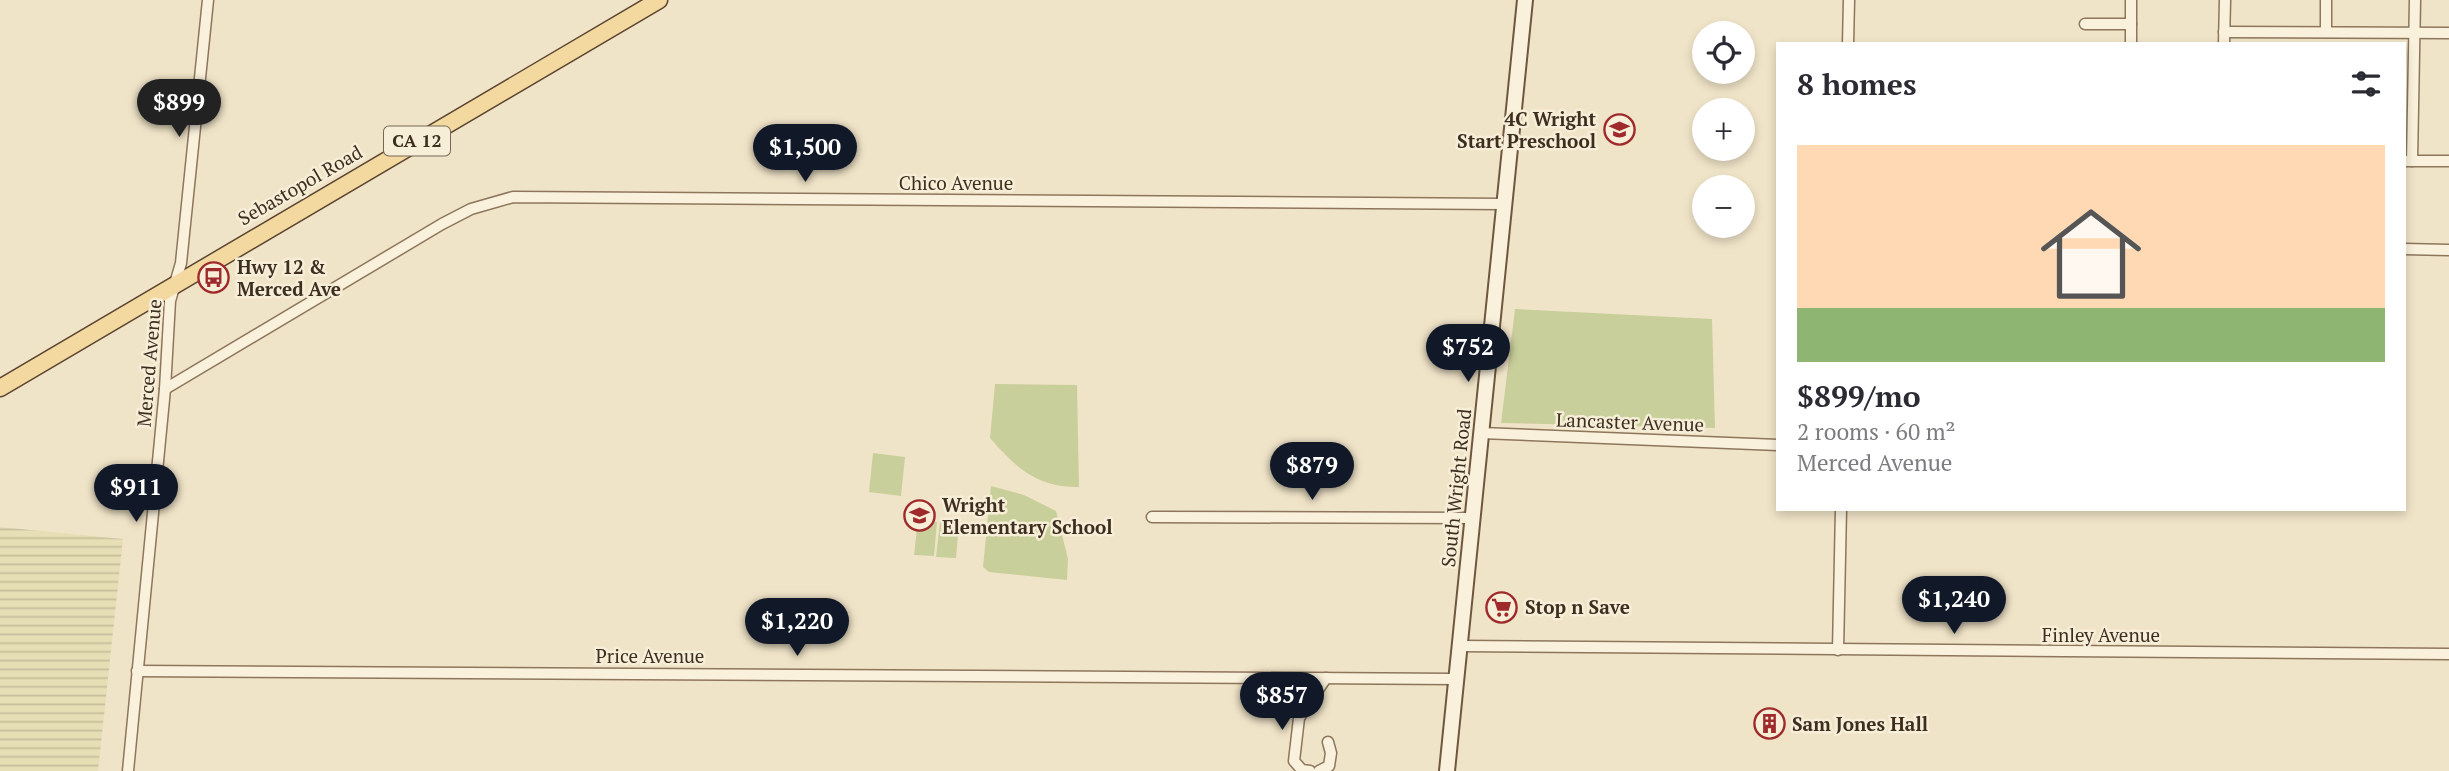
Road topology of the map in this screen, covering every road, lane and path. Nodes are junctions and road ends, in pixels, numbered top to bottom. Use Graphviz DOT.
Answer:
graph roads {
  1 [pos="208,0"];
  2 [pos="659,0"];
  3 [pos="1525,0"];
  4 [pos="1849,0"];
  5 [pos="2131,0"];
  6 [pos="2225,0"];
  7 [pos="2326,0"];
  8 [pos="2415,0"];
  9 [pos="2085,24"];
  10 [pos="2130,24"];
  11 [pos="2224,32"];
  12 [pos="2326,32"];
  13 [pos="2415,33"];
  14 [pos="2449,33"];
  15 [pos="1848,42"];
  16 [pos="2130,42"];
  17 [pos="2224,42"];
  18 [pos="2408,161"];
  19 [pos="2449,161"];
  20 [pos="1503,204"];
  21 [pos="2406,249"];
  22 [pos="2449,250"];
  23 [pos="176,282"];
  24 [pos="0,388"];
  25 [pos="165,388"];
  26 [pos="1481,433"];
  27 [pos="1776,445"];
  28 [pos="1841,511"];
  29 [pos="1152,517"];
  30 [pos="1472,518"];
  31 [pos="1459,646"];
  32 [pos="1838,650"];
  33 [pos="2449,654"];
  34 [pos="137,671"];
  35 [pos="1326,678"];
  36 [pos="1456,679"];
  37 [pos="1328,742"];
  38 [pos="128,771"];
  39 [pos="1310,771"];
  40 [pos="1319,771"];
  41 [pos="1447,771"];
  1 -- 23 [label="street, Merced Avenue"];
  2 -- 23 [label="main road, Sebastopol Road / CA 12"];
  3 -- 20 [label="main road, South Wright Road"];
  4 -- 15 [label="street"];
  5 -- 10 [label="street"];
  6 -- 11 [label="street"];
  7 -- 12 [label="street"];
  8 -- 13 [label="street"];
  9 -- 10 [label="street"];
  10 -- 16 [label="street"];
  11 -- 12 [label="street"];
  11 -- 17 [label="street"];
  12 -- 13 [label="street"];
  13 -- 14 [label="street"];
  13 -- 18 [label="street"];
  18 -- 19 [label="street"];
  20 -- 25 [label="street, Chico Avenue"];
  20 -- 26 [label="main road, South Wright Road"];
  21 -- 22 [label="street"];
  23 -- 24 [label="main road, Sebastopol Road / CA 12"];
  23 -- 25 [label="street, Merced Avenue"];
  25 -- 34 [label="street, Merced Avenue"];
  26 -- 27 [label="street, Lancaster Avenue"];
  26 -- 30 [label="main road, South Wright Road"];
  28 -- 32 [label="street"];
  29 -- 30 [label="street"];
  30 -- 31 [label="main road, South Wright Road"];
  31 -- 32 [label="street, Finley Avenue"];
  31 -- 36 [label="main road, South Wright Road"];
  32 -- 33 [label="street, Finley Avenue"];
  34 -- 35 [label="street, Price Avenue"];
  34 -- 38 [label="street, Merced Avenue"];
  35 -- 36 [label="street, Price Avenue"];
  35 -- 39 [label="street"];
  36 -- 41 [label="main road, South Wright Road"];
  37 -- 40 [label="street"];
}
